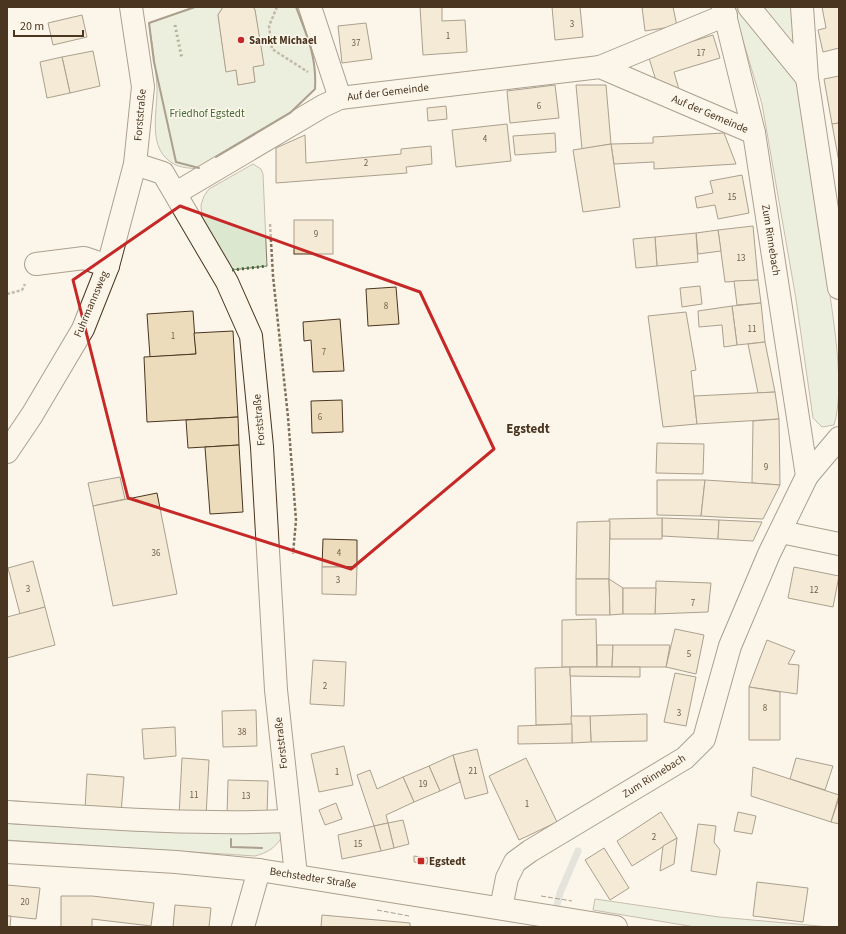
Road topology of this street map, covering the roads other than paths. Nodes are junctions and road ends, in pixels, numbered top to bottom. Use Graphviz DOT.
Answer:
graph roads {
  1 [pos="131,7"];
  2 [pos="310,7"];
  3 [pos="749,7"];
  4 [pos="802,7"];
  5 [pos="725,11"];
  6 [pos="600,67"];
  7 [pos="808,78"];
  8 [pos="340,98"];
  9 [pos="754,133"];
  10 [pos="135,164"];
  11 [pos="176,193"];
  12 [pos="36,264"];
  13 [pos="108,266"];
  14 [pos="839,288"];
  15 [pos="839,438"];
  16 [pos="7,452"];
  17 [pos="807,476"];
  18 [pos="781,532"];
  19 [pos="839,544"];
  20 [pos="7,812"];
  21 [pos="290,821"];
  22 [pos="7,852"];
  23 [pos="259,870"];
  24 [pos="296,875"];
  25 [pos="501,908"];
  26 [pos="243,927"];
  27 [pos="616,927"];
  1 -- 10 [label="street, Forststraße"];
  2 -- 8 [label="street"];
  3 -- 7 [label="street"];
  4 -- 7 [label="street"];
  5 -- 6 [label="street, Auf der Gemeinde"];
  5 -- 9 [label="street, Zum Rinnebach"];
  6 -- 8 [label="street, Auf der Gemeinde"];
  6 -- 9 [label="street, Auf der Gemeinde"];
  7 -- 14 [label="street"];
  8 -- 11 [label="street, Auf der Gemeinde"];
  9 -- 17 [label="street, Zum Rinnebach"];
  10 -- 11 [label="street, Forststraße"];
  10 -- 13 [label="street, Fuhrmannsweg"];
  11 -- 21 [label="street, Forststraße"];
  12 -- 13 [label="street"];
  13 -- 16 [label="street, Fuhrmannsweg"];
  15 -- 17 [label="street, Zum Rinnebach"];
  17 -- 18 [label="street, Zum Rinnebach"];
  18 -- 19 [label="street"];
  18 -- 25 [label="street, Zum Rinnebach"];
  20 -- 21 [label="street"];
  21 -- 24 [label="street, Forststraße"];
  22 -- 23 [label="street, Bechstedter Straße"];
  23 -- 24 [label="street, Bechstedter Straße"];
  23 -- 26 [label="street"];
  24 -- 25 [label="street, Bechstedter Straße"];
  25 -- 27 [label="street, Bechstedter Straße"];
}
